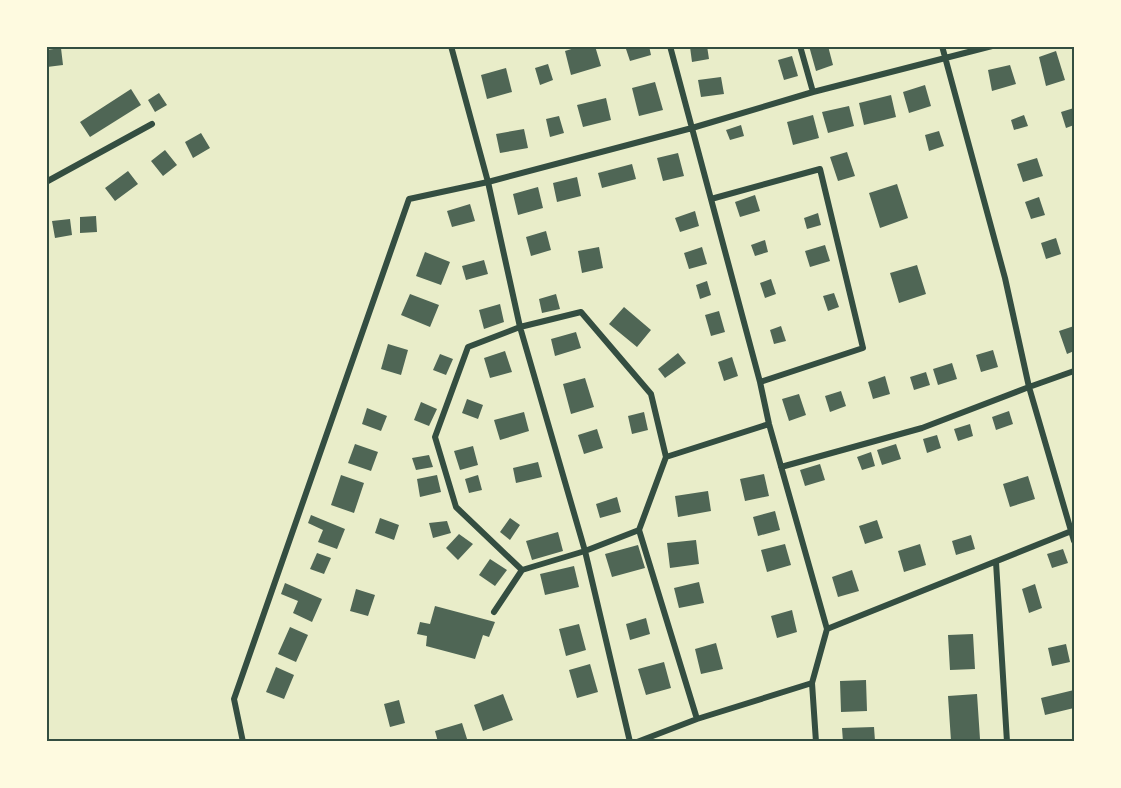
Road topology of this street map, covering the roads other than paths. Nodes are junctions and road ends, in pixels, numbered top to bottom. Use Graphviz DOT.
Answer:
graph roads {
  1 [pos="450,46"];
  2 [pos="670,46"];
  3 [pos="800,46"];
  4 [pos="942,46"];
  5 [pos="992,46"];
  6 [pos="945,59"];
  7 [pos="813,92"];
  8 [pos="152,124"];
  9 [pos="692,128"];
  10 [pos="46,182"];
  11 [pos="488,182"];
  12 [pos="711,199"];
  13 [pos="520,327"];
  14 [pos="1074,371"];
  15 [pos="760,382"];
  16 [pos="1029,387"];
  17 [pos="769,424"];
  18 [pos="666,457"];
  19 [pos="781,467"];
  20 [pos="639,530"];
  21 [pos="1073,530"];
  22 [pos="1074,541"];
  23 [pos="585,551"];
  24 [pos="996,562"];
  25 [pos="522,570"];
  26 [pos="494,612"];
  27 [pos="827,629"];
  28 [pos="812,683"];
  29 [pos="697,719"];
  30 [pos="243,741"];
  31 [pos="630,741"];
  32 [pos="637,741"];
  33 [pos="816,741"];
  34 [pos="1007,741"];
  1 -- 11 [label="street"];
  2 -- 9 [label="street"];
  3 -- 7 [label="street"];
  4 -- 6 [label="street"];
  5 -- 6 [label="street"];
  6 -- 7 [label="street"];
  6 -- 16 [label="street"];
  7 -- 9 [label="street"];
  8 -- 10 [label="street"];
  9 -- 11 [label="street"];
  9 -- 12 [label="street"];
  11 -- 13 [label="street"];
  11 -- 30 [label="street"];
  12 -- 15 [label="street"];
  12 -- 15 [label="street"];
  13 -- 18 [label="street"];
  13 -- 23 [label="street"];
  13 -- 25 [label="street"];
  14 -- 16 [label="street"];
  15 -- 17 [label="street"];
  16 -- 19 [label="street"];
  16 -- 21 [label="street"];
  17 -- 18 [label="street"];
  17 -- 19 [label="street"];
  18 -- 20 [label="street"];
  19 -- 27 [label="street"];
  20 -- 23 [label="street"];
  20 -- 29 [label="street"];
  21 -- 22 [label="street"];
  21 -- 24 [label="street"];
  23 -- 25 [label="street"];
  23 -- 31 [label="street"];
  24 -- 27 [label="street"];
  24 -- 34 [label="street"];
  25 -- 26 [label="street"];
  27 -- 28 [label="street"];
  28 -- 29 [label="street"];
  28 -- 33 [label="street"];
  29 -- 32 [label="street"];
}
